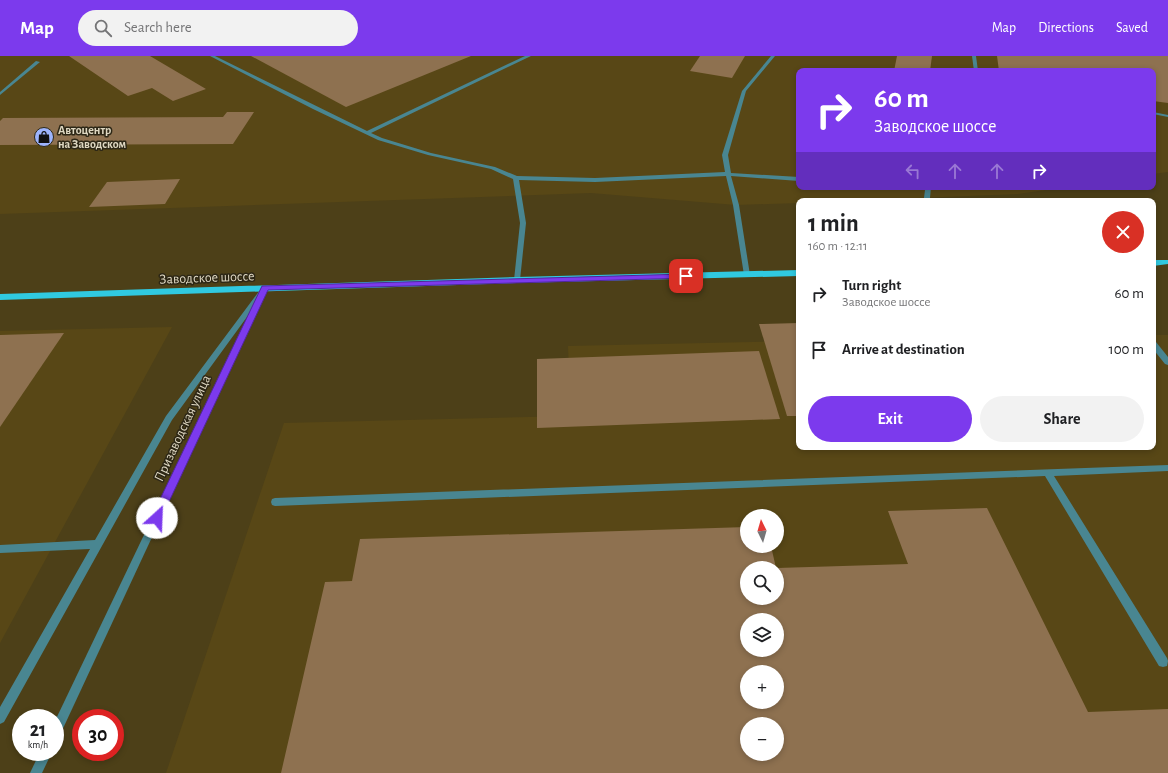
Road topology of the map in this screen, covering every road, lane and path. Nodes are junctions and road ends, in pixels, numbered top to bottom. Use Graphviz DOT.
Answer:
graph roads {
  1 [pos="212,56"];
  2 [pos="529,56"];
  3 [pos="773,56"];
  4 [pos="974,56"];
  5 [pos="38,62"];
  6 [pos="976,68"];
  7 [pos="0,94"];
  8 [pos="1156,114"];
  9 [pos="1168,116"];
  10 [pos="366,133"];
  11 [pos="728,174"];
  12 [pos="516,178"];
  13 [pos="796,179"];
  14 [pos="1168,262"];
  15 [pos="1156,263"];
  16 [pos="796,273"];
  17 [pos="747,275"];
  18 [pos="517,280"];
  19 [pos="265,288"];
  20 [pos="0,297"];
  21 [pos="1156,348"];
  22 [pos="1168,362"];
  23 [pos="1168,468"];
  24 [pos="1047,472"];
  25 [pos="275,502"];
  26 [pos="98,544"];
  27 [pos="0,549"];
  28 [pos="1163,662"];
  29 [pos="64,714"];
  30 [pos="0,718"];
  31 [pos="42,761"];
  32 [pos="36,773"];
  1 -- 10 [label="street"];
  2 -- 10 [label="street"];
  3 -- 11 [label="street"];
  4 -- 6 [label="street"];
  5 -- 7 [label="street"];
  8 -- 9 [label="street"];
  10 -- 12 [label="street"];
  11 -- 12 [label="street"];
  11 -- 13 [label="street"];
  11 -- 17 [label="street"];
  12 -- 18 [label="street"];
  14 -- 15 [label="main road"];
  16 -- 17 [label="main road, Заводское шоссе"];
  17 -- 18 [label="main road, Заводское шоссе"];
  18 -- 19 [label="main road, Заводское шоссе"];
  19 -- 20 [label="main road, Заводское шоссе"];
  19 -- 26 [label="street"];
  19 -- 29 [label="street, Призаводская улица"];
  21 -- 22 [label="street"];
  23 -- 24 [label="street"];
  24 -- 25 [label="street"];
  24 -- 28 [label="street"];
  26 -- 27 [label="street"];
  26 -- 30 [label="street"];
  31 -- 32 [label="street"];
}
